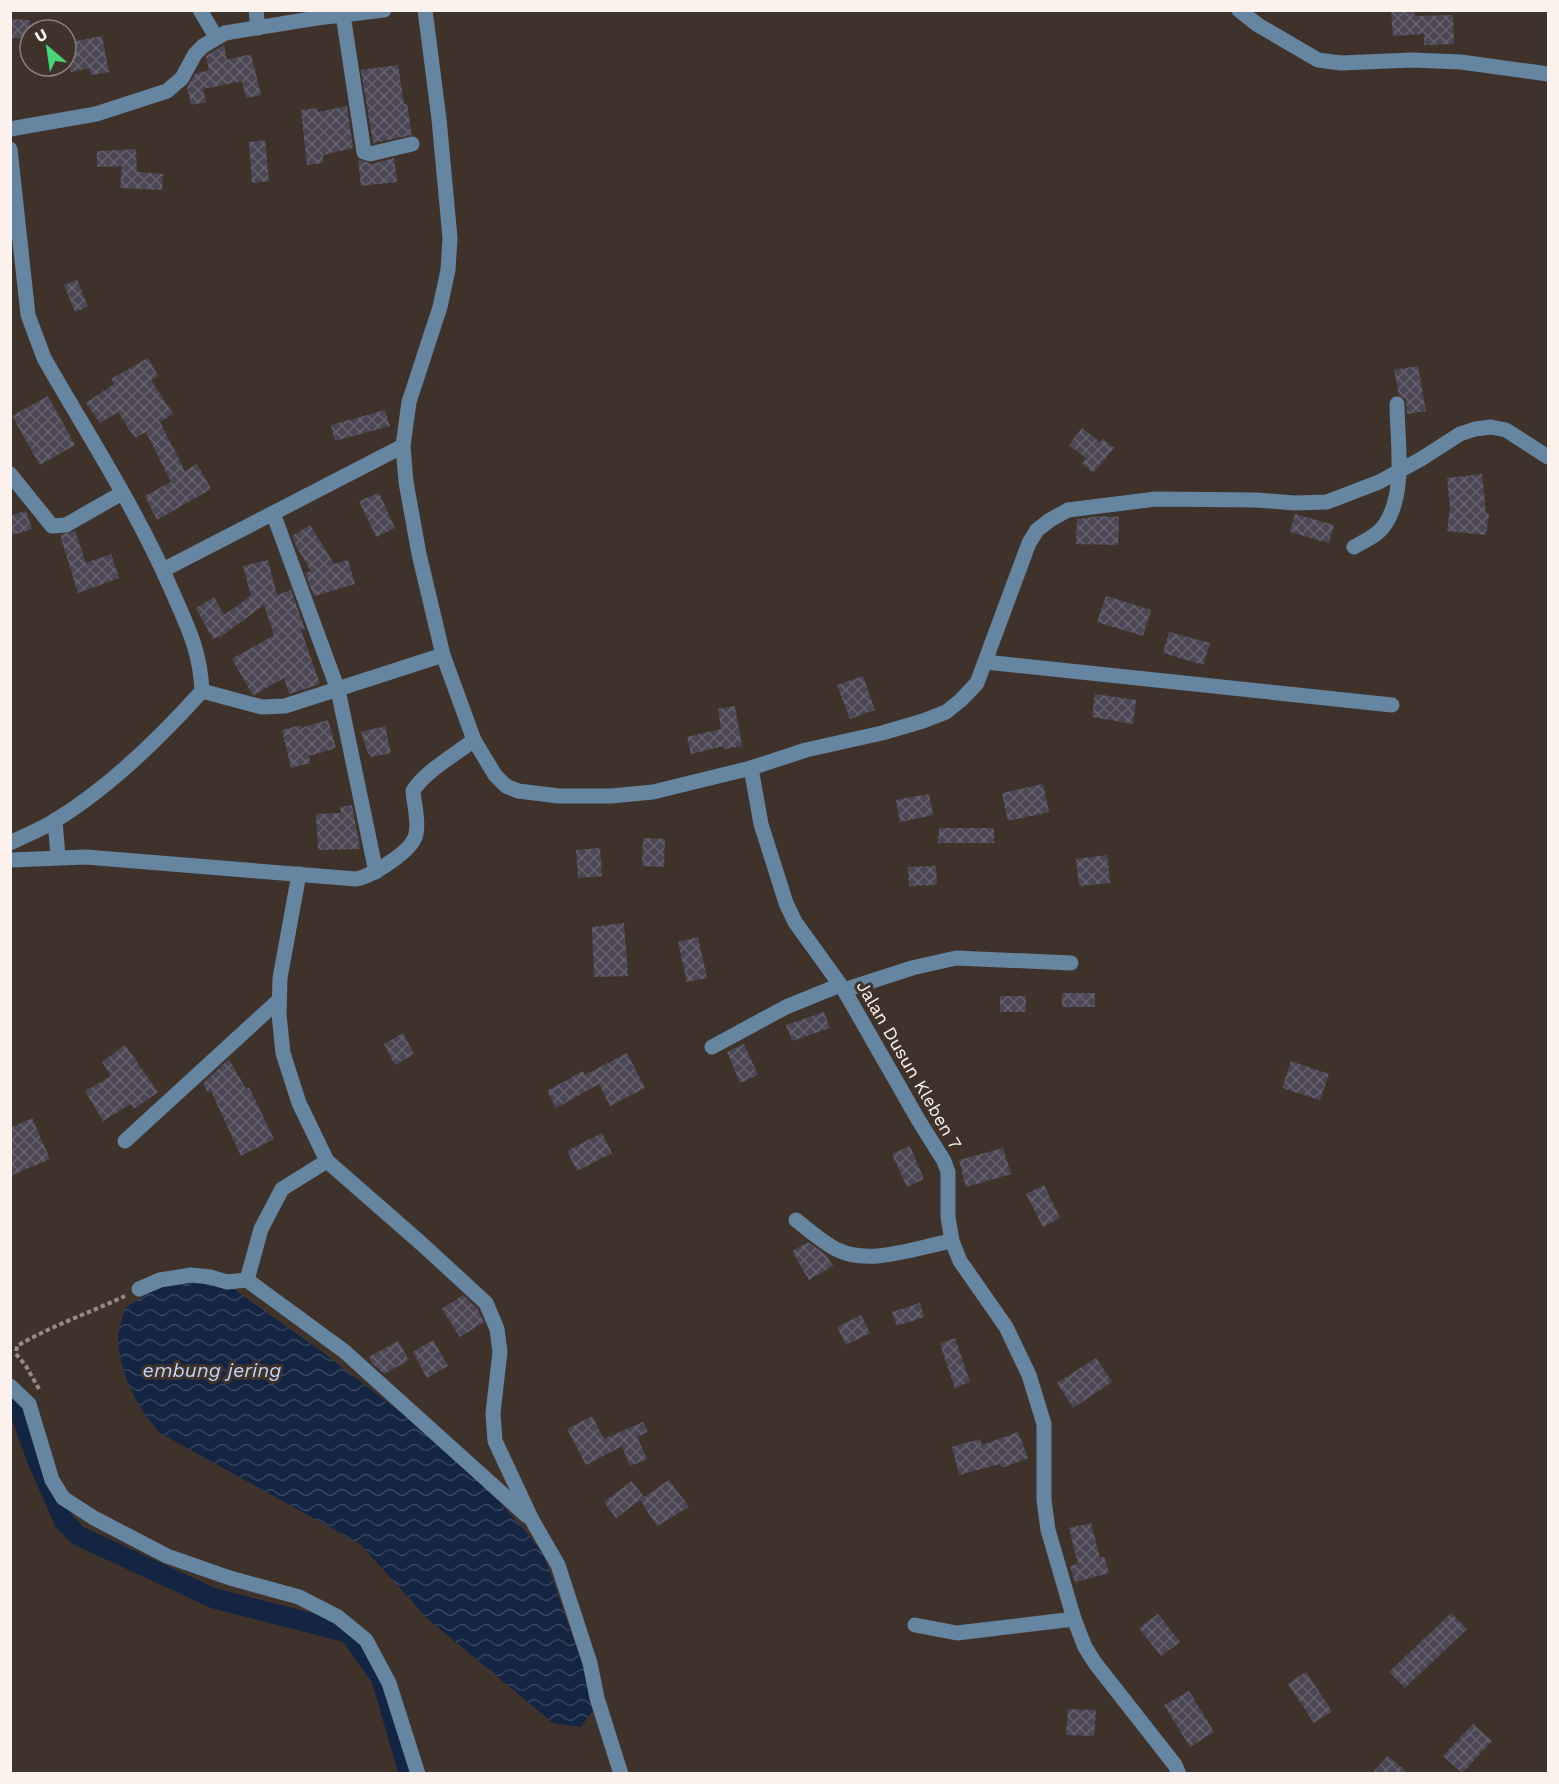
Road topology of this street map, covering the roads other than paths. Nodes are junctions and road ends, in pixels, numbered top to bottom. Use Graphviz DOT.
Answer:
graph roads {
  1 [pos="200,10"];
  2 [pos="256,10"];
  3 [pos="384,10"];
  4 [pos="424,10"];
  5 [pos="1239,10"];
  6 [pos="343,15"];
  7 [pos="258,28"];
  8 [pos="216,37"];
  9 [pos="1548,74"];
  10 [pos="10,129"];
  11 [pos="412,144"];
  12 [pos="10,149"];
  13 [pos="1397,404"];
  14 [pos="403,446"];
  15 [pos="1548,457"];
  16 [pos="1399,471"];
  17 [pos="10,474"];
  18 [pos="122,493"];
  19 [pos="273,513"];
  20 [pos="1354,547"];
  21 [pos="163,570"];
  22 [pos="443,655"];
  23 [pos="985,662"];
  24 [pos="338,690"];
  25 [pos="202,691"];
  26 [pos="1392,705"];
  27 [pos="474,740"];
  28 [pos="751,768"];
  29 [pos="56,820"];
  30 [pos="10,843"];
  31 [pos="58,857"];
  32 [pos="10,860"];
  33 [pos="376,872"];
  34 [pos="299,874"];
  35 [pos="1071,963"];
  36 [pos="842,987"];
  37 [pos="279,1000"];
  38 [pos="712,1047"];
  39 [pos="125,1141"];
  40 [pos="327,1161"];
  41 [pos="796,1220"];
  42 [pos="952,1241"];
  43 [pos="247,1280"];
  44 [pos="139,1289"];
  45 [pos="10,1386"];
  46 [pos="532,1520"];
  47 [pos="1074,1619"];
  48 [pos="915,1625"];
  49 [pos="418,1773"];
  50 [pos="621,1773"];
  51 [pos="1179,1773"];
  1 -- 8 [label="street"];
  2 -- 7 [label="street"];
  3 -- 6 [label="street"];
  4 -- 14 [label="street"];
  5 -- 9 [label="street"];
  6 -- 7 [label="street"];
  6 -- 11 [label="street"];
  7 -- 8 [label="street"];
  8 -- 10 [label="street"];
  12 -- 18 [label="street"];
  13 -- 16 [label="street"];
  14 -- 19 [label="street"];
  14 -- 22 [label="street"];
  15 -- 16 [label="street"];
  16 -- 20 [label="street"];
  16 -- 23 [label="street"];
  17 -- 18 [label="street"];
  18 -- 21 [label="street"];
  19 -- 21 [label="street"];
  19 -- 24 [label="street"];
  21 -- 25 [label="street"];
  22 -- 24 [label="street"];
  22 -- 27 [label="street"];
  23 -- 26 [label="street"];
  23 -- 28 [label="street"];
  24 -- 25 [label="street"];
  24 -- 33 [label="street"];
  25 -- 29 [label="street"];
  27 -- 28 [label="street"];
  27 -- 33 [label="street"];
  28 -- 36 [label="street, Jalan Dusun Kleben 7"];
  29 -- 30 [label="street"];
  29 -- 31 [label="street"];
  31 -- 32 [label="street"];
  31 -- 34 [label="street"];
  33 -- 34 [label="street"];
  34 -- 37 [label="street"];
  35 -- 36 [label="street"];
  36 -- 38 [label="street"];
  36 -- 42 [label="street, Jalan Dusun Kleben 7"];
  37 -- 39 [label="street"];
  37 -- 40 [label="street"];
  40 -- 43 [label="street"];
  40 -- 46 [label="street"];
  41 -- 42 [label="street"];
  42 -- 47 [label="street, Jalan Dusun Kleben 7"];
  43 -- 44 [label="street"];
  43 -- 46 [label="street"];
  45 -- 49 [label="street"];
  46 -- 50 [label="street"];
  47 -- 48 [label="street"];
  47 -- 51 [label="street, Jalan Dusun Kleben 7"];
}
